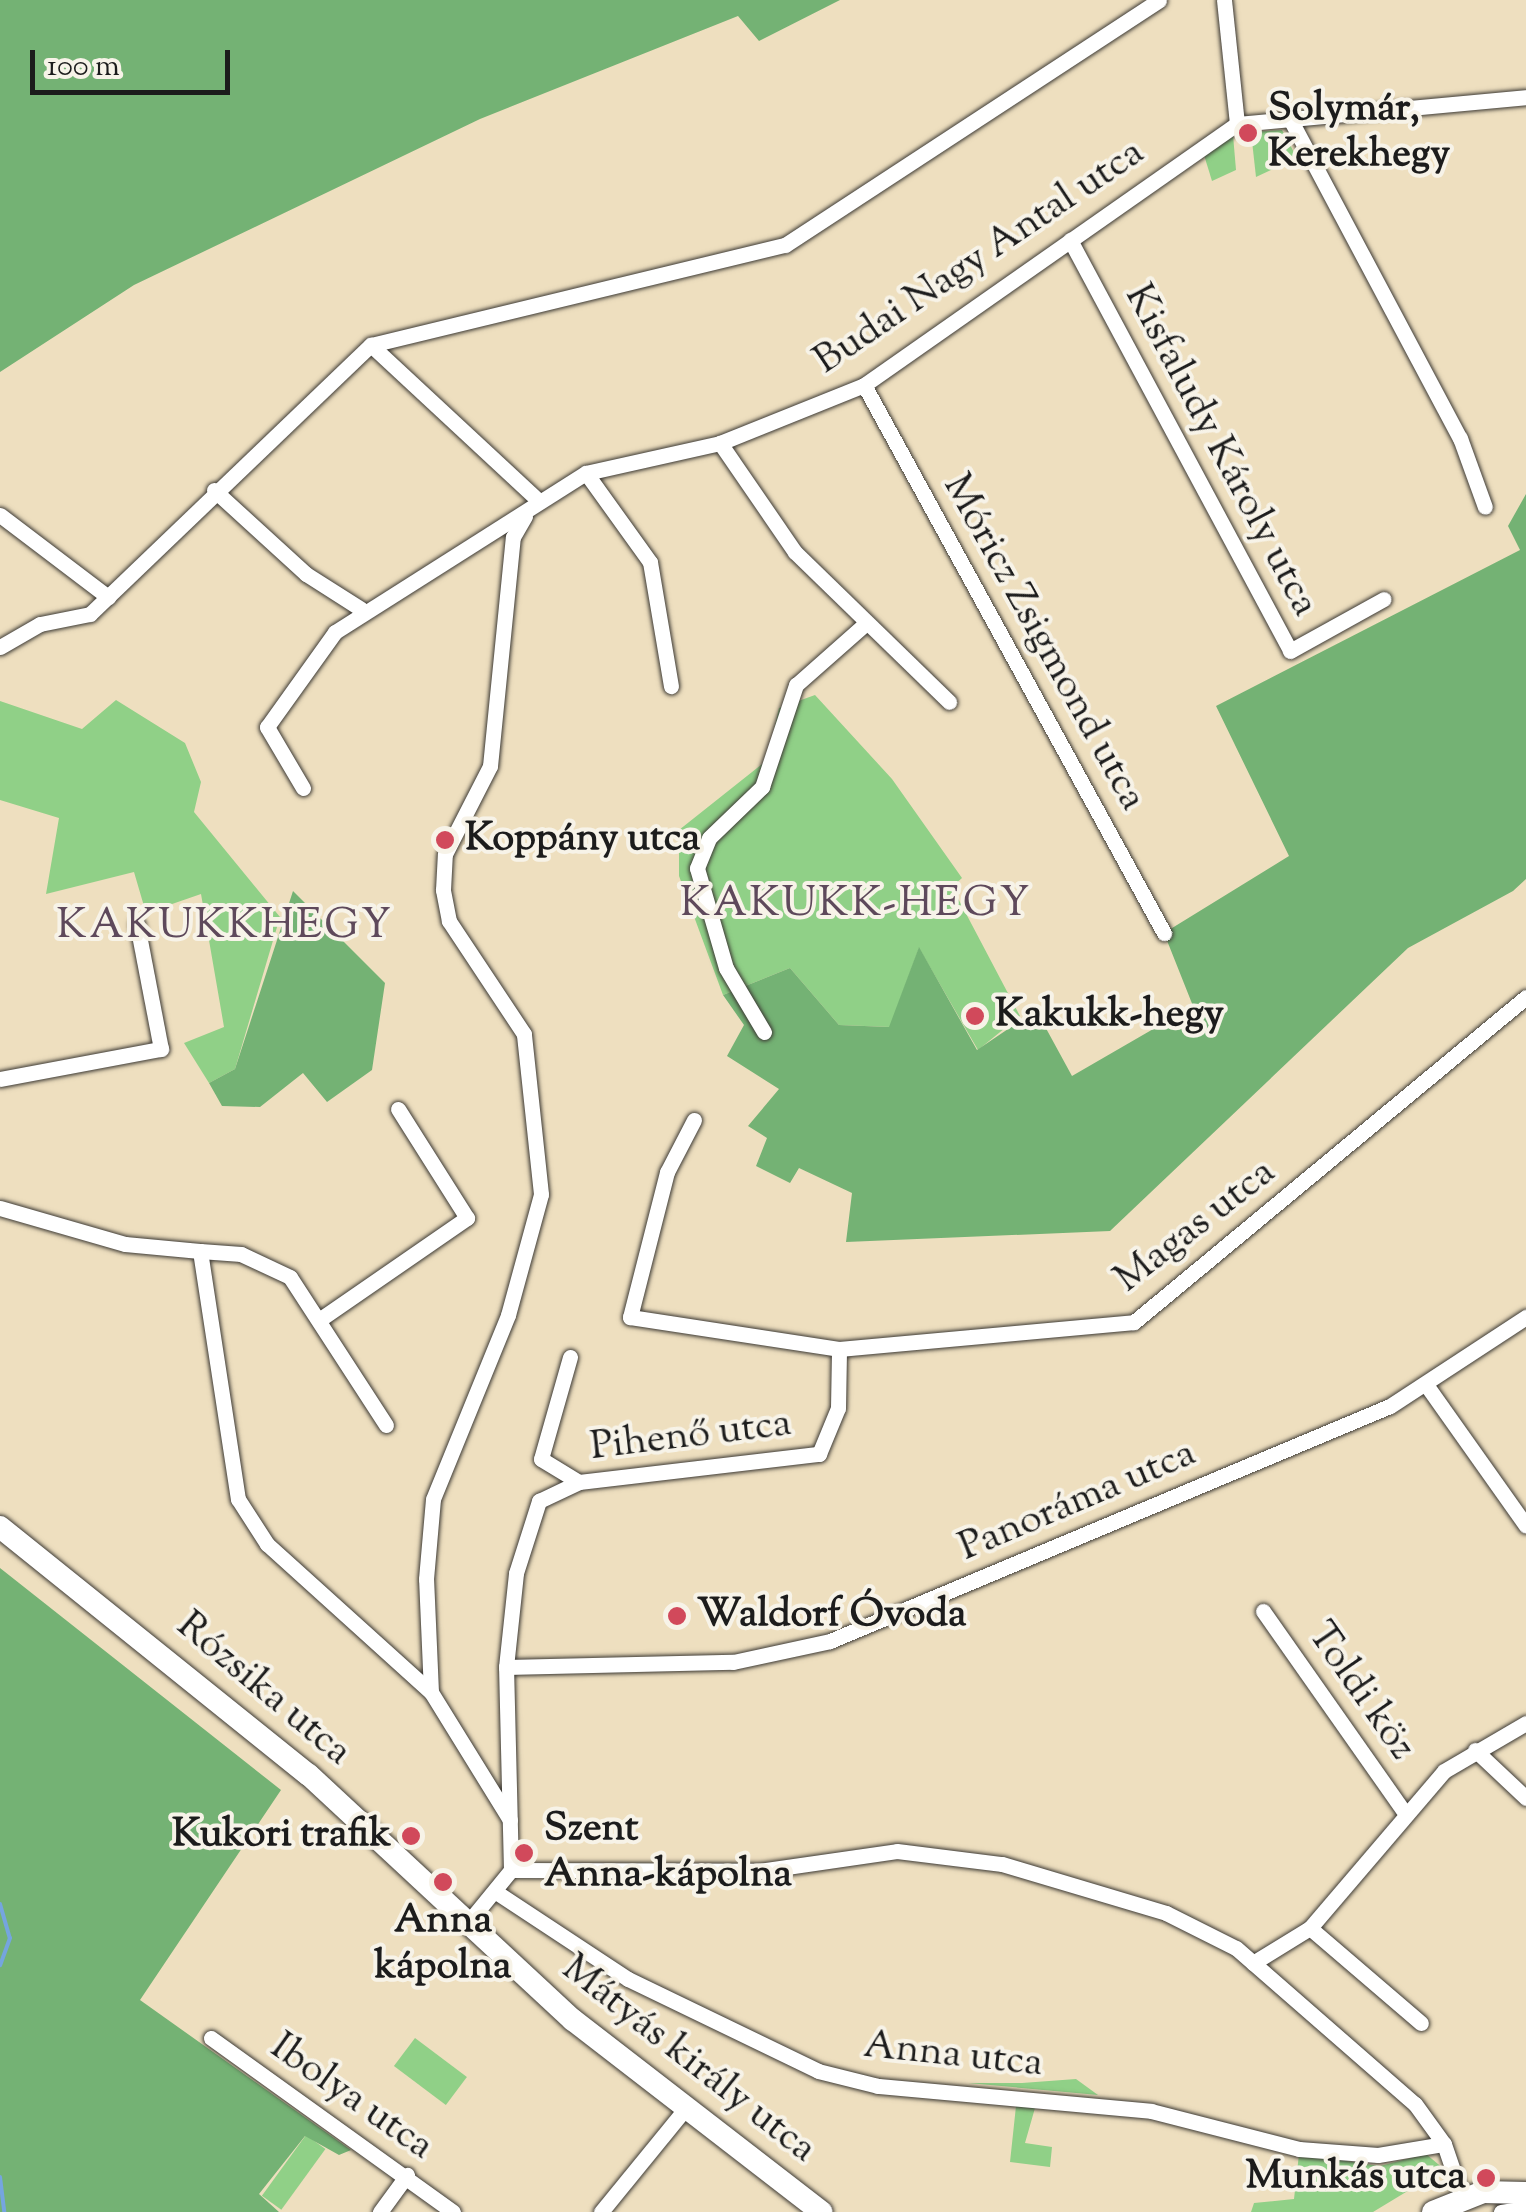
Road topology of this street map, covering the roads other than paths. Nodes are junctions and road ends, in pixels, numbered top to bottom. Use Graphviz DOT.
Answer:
graph roads {
  1 [pos="1159,0"];
  2 [pos="1224,0"];
  3 [pos="1526,98"];
  4 [pos="1289,116"];
  5 [pos="1237,124"];
  6 [pos="1070,240"];
  7 [pos="371,345"];
  8 [pos="864,385"];
  9 [pos="720,442"];
  10 [pos="586,472"];
  11 [pos="214,490"];
  12 [pos="533,506"];
  13 [pos="1485,507"];
  14 [pos="0,515"];
  15 [pos="108,597"];
  16 [pos="1384,599"];
  17 [pos="361,609"];
  18 [pos="865,624"];
  19 [pos="0,648"];
  20 [pos="671,686"];
  21 [pos="950,702"];
  22 [pos="304,788"];
  23 [pos="138,924"];
  24 [pos="1164,933"];
  25 [pos="1526,997"];
  26 [pos="764,1032"];
  27 [pos="0,1079"];
  28 [pos="398,1109"];
  29 [pos="694,1120"];
  30 [pos="0,1208"];
  31 [pos="200,1251"];
  32 [pos="1526,1317"];
  33 [pos="319,1320"];
  34 [pos="839,1348"];
  35 [pos="570,1358"];
  36 [pos="1427,1386"];
  37 [pos="386,1425"];
  38 [pos="579,1482"];
  39 [pos="1526,1526"];
  40 [pos="0,1527"];
  41 [pos="1263,1611"];
  42 [pos="506,1667"];
  43 [pos="431,1692"];
  44 [pos="1526,1723"];
  45 [pos="1475,1750"];
  46 [pos="1526,1798"];
  47 [pos="1402,1810"];
  48 [pos="510,1820"];
  49 [pos="510,1870"];
  50 [pos="496,1892"];
  51 [pos="466,1925"];
  52 [pos="1310,1928"];
  53 [pos="1254,1962"];
  54 [pos="1420,2023"];
  55 [pos="210,2038"];
  56 [pos="685,2110"];
  57 [pos="1444,2144"];
  58 [pos="406,2176"];
  59 [pos="1526,2193"];
  60 [pos="1462,2197"];
  61 [pos="1526,2208"];
  62 [pos="380,2212"];
  63 [pos="453,2212"];
  64 [pos="601,2212"];
  65 [pos="821,2212"];
  66 [pos="1432,2212"];
  67 [pos="1501,2212"];
  1 -- 7 [label="street"];
  2 -- 5 [label="street"];
  3 -- 4 [label="street"];
  4 -- 5 [label="street"];
  4 -- 13 [label="street"];
  5 -- 6 [label="street, Budai Nagy Antal utca"];
  6 -- 8 [label="street, Budai Nagy Antal utca"];
  6 -- 16 [label="street, Kisfaludy Károly utca"];
  7 -- 11 [label="street"];
  7 -- 12 [label="street"];
  8 -- 9 [label="street, Budai Nagy Antal utca"];
  8 -- 24 [label="street, Móricz Zsigmond utca"];
  9 -- 10 [label="street, Budai Nagy Antal utca"];
  9 -- 18 [label="street"];
  10 -- 12 [label="street, Budai Nagy Antal utca"];
  10 -- 20 [label="street"];
  11 -- 15 [label="street"];
  11 -- 17 [label="street"];
  12 -- 17 [label="street, Budai Nagy Antal utca"];
  12 -- 43 [label="street"];
  14 -- 15 [label="street"];
  15 -- 19 [label="street"];
  17 -- 22 [label="street, Budai Nagy Antal utca"];
  18 -- 21 [label="street"];
  18 -- 26 [label="street"];
  23 -- 27 [label="street"];
  25 -- 34 [label="street, Magas utca"];
  28 -- 33 [label="street"];
  29 -- 34 [label="street, Magas utca"];
  30 -- 31 [label="street"];
  31 -- 33 [label="street"];
  31 -- 43 [label="street"];
  32 -- 36 [label="street, Panoráma utca"];
  33 -- 37 [label="street"];
  34 -- 38 [label="street, Pihenő utca"];
  35 -- 38 [label="street"];
  36 -- 39 [label="street"];
  36 -- 42 [label="street, Panoráma utca"];
  38 -- 42 [label="street, Pihenő utca"];
  40 -- 51 [label="main road, Rózsika utca"];
  41 -- 47 [label="street, Toldi köz"];
  42 -- 48 [label="street, Pihenő utca"];
  43 -- 48 [label="street"];
  44 -- 45 [label="street"];
  45 -- 46 [label="street"];
  45 -- 47 [label="street"];
  47 -- 52 [label="street"];
  48 -- 49 [label="street, Pihenő utca"];
  49 -- 50 [label="street"];
  49 -- 53 [label="street"];
  50 -- 51 [label="street"];
  50 -- 57 [label="street, Anna utca"];
  51 -- 56 [label="main road, Mátyás király utca"];
  52 -- 53 [label="street"];
  52 -- 54 [label="street"];
  53 -- 57 [label="street"];
  55 -- 58 [label="street, Ibolya utca"];
  56 -- 64 [label="street"];
  56 -- 65 [label="main road, Mátyás király utca"];
  57 -- 60 [label="street"];
  58 -- 62 [label="street"];
  58 -- 63 [label="street, Ibolya utca"];
  59 -- 60 [label="main road"];
  60 -- 66 [label="main road"];
  61 -- 67 [label="street"];
}
